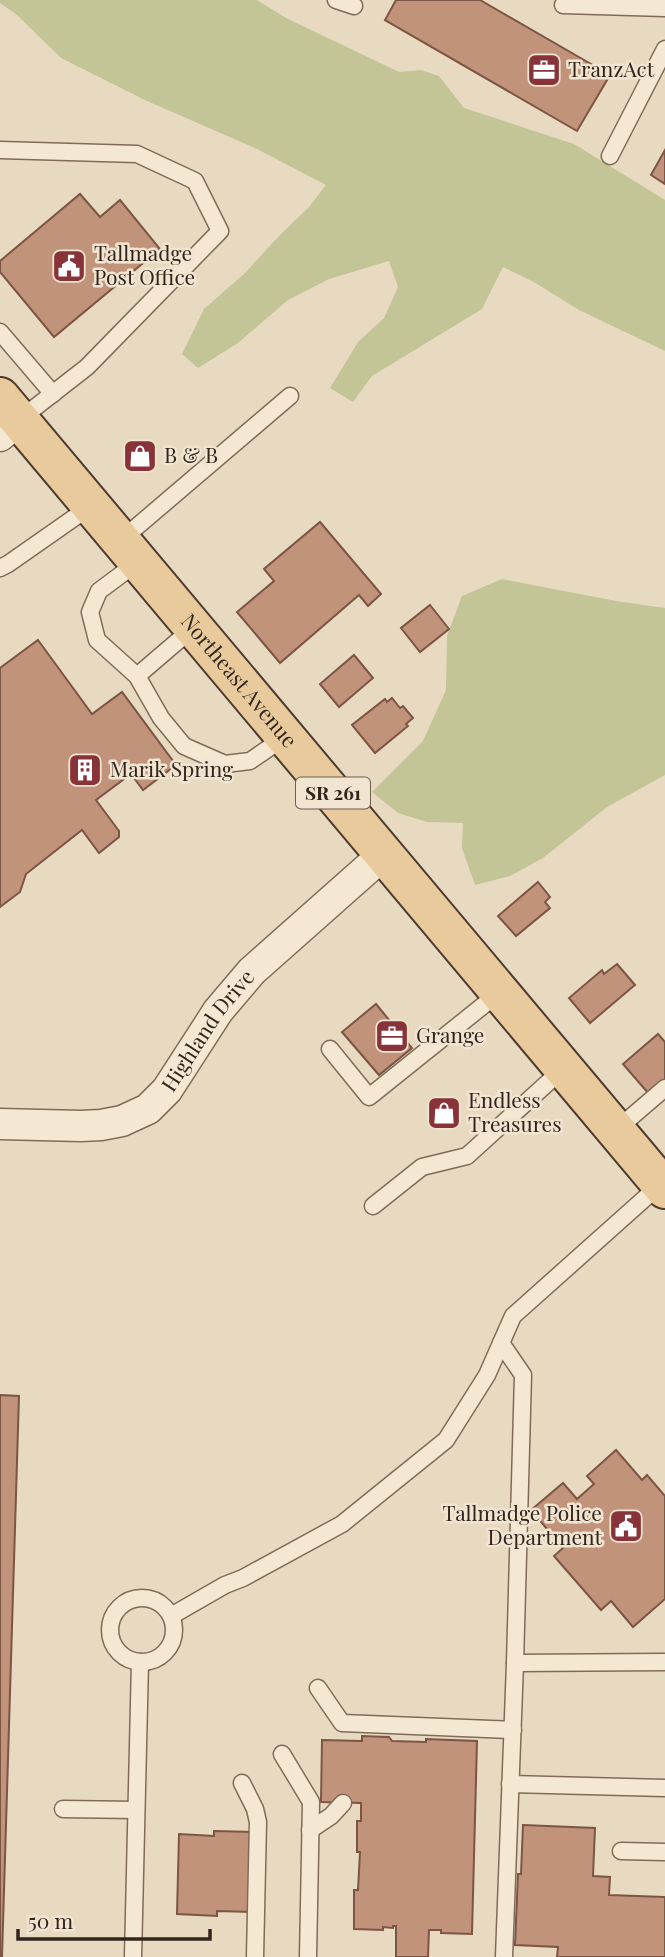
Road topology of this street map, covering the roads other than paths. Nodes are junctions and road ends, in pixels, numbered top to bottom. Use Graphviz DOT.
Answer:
graph roads {
  1 [pos="336,0"];
  2 [pos="563,5"];
  3 [pos="354,6"];
  4 [pos="665,8"];
  5 [pos="665,49"];
  6 [pos="0,150"];
  7 [pos="610,156"];
  8 [pos="0,332"];
  9 [pos="53,394"];
  10 [pos="290,396"];
  11 [pos="6,418"];
  12 [pos="91,506"];
  13 [pos="129,552"];
  14 [pos="0,568"];
  15 [pos="193,628"];
  16 [pos="137,676"];
  17 [pos="285,737"];
  18 [pos="384,854"];
  19 [pos="500,992"];
  20 [pos="330,1049"];
  21 [pos="564,1068"];
  22 [pos="665,1088"];
  23 [pos="0,1124"];
  24 [pos="616,1130"];
  25 [pos="664,1185"];
  26 [pos="373,1206"];
  27 [pos="501,1343"];
  28 [pos="171,1616"];
  29 [pos="140,1662"];
  30 [pos="665,1662"];
  31 [pos="515,1663"];
  32 [pos="318,1688"];
  33 [pos="345,1723"];
  34 [pos="513,1730"];
  35 [pos="345,1741"];
  36 [pos="282,1754"];
  37 [pos="242,1783"];
  38 [pos="510,1784"];
  39 [pos="665,1788"];
  40 [pos="343,1802"];
  41 [pos="63,1809"];
  42 [pos="136,1810"];
  43 [pos="310,1830"];
  44 [pos="621,1851"];
  45 [pos="665,1852"];
  46 [pos="133,1957"];
  47 [pos="255,1957"];
  48 [pos="307,1957"];
  49 [pos="504,1957"];
  1 -- 3 [label="lane"];
  2 -- 4 [label="lane"];
  5 -- 7 [label="lane"];
  6 -- 9 [label="lane"];
  8 -- 9 [label="lane"];
  9 -- 11 [label="lane"];
  10 -- 13 [label="lane"];
  11 -- 12 [label="main road, Northeast Avenue / SR 261"];
  12 -- 13 [label="main road, Northeast Avenue / SR 261"];
  12 -- 14 [label="lane"];
  13 -- 15 [label="main road, Northeast Avenue / SR 261"];
  13 -- 16 [label="lane"];
  15 -- 16 [label="lane"];
  15 -- 17 [label="main road, Northeast Avenue / SR 261"];
  16 -- 17 [label="lane"];
  17 -- 18 [label="main road, Northeast Avenue / SR 261"];
  18 -- 19 [label="main road, Northeast Avenue / SR 261"];
  18 -- 23 [label="street, Highland Drive"];
  19 -- 20 [label="lane"];
  19 -- 21 [label="main road, Northeast Avenue / SR 261"];
  21 -- 24 [label="main road, Northeast Avenue / SR 261"];
  21 -- 26 [label="lane"];
  22 -- 24 [label="lane"];
  24 -- 25 [label="main road, Northeast Avenue / SR 261"];
  25 -- 27 [label="lane"];
  27 -- 28 [label="lane"];
  27 -- 31 [label="lane"];
  28 -- 29 [label="lane"];
  28 -- 29 [label="lane"];
  29 -- 42 [label="lane"];
  30 -- 31 [label="lane"];
  31 -- 34 [label="lane"];
  32 -- 33 [label="lane"];
  33 -- 34 [label="lane"];
  33 -- 35 [label="lane"];
  34 -- 38 [label="lane"];
  36 -- 43 [label="lane"];
  37 -- 47 [label="lane"];
  38 -- 39 [label="lane"];
  38 -- 49 [label="lane"];
  40 -- 43 [label="lane"];
  41 -- 42 [label="lane"];
  42 -- 46 [label="lane"];
  43 -- 48 [label="lane"];
  44 -- 45 [label="lane"];
}
